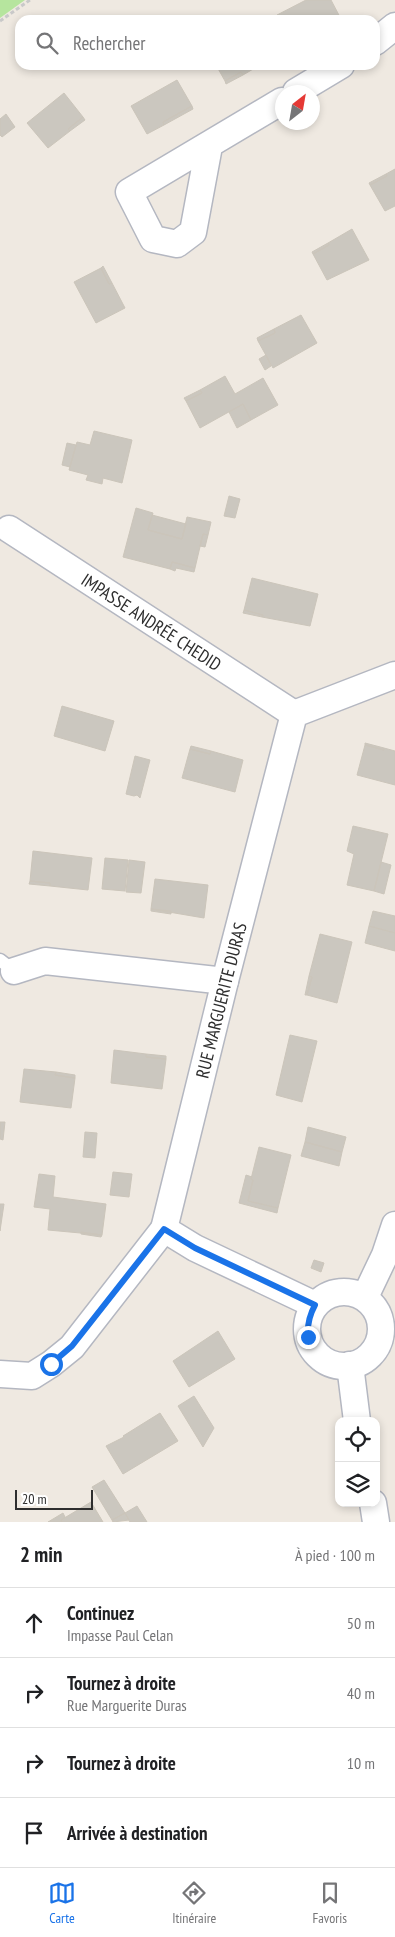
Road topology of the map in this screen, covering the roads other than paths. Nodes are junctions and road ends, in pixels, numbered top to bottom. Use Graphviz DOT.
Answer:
graph roads {
  1 [pos="395,26"];
  2 [pos="380,38"];
  3 [pos="333,70"];
  4 [pos="308,85"];
  5 [pos="275,105"];
  6 [pos="209,146"];
  7 [pos="8,529"];
  8 [pos="395,675"];
  9 [pos="294,714"];
  10 [pos="7,966"];
  11 [pos="225,981"];
  12 [pos="395,1225"];
  13 [pos="164,1229"];
  14 [pos="365,1297"];
  15 [pos="315,1305"];
  16 [pos="350,1366"];
  17 [pos="0,1374"];
  18 [pos="357,1417"];
  19 [pos="374,1507"];
  20 [pos="376,1522"];
  1 -- 2 [label="street"];
  3 -- 4 [label="street"];
  5 -- 6 [label="street"];
  7 -- 9 [label="street, IMPASSE ANDRÉE CHEDID"];
  8 -- 9 [label="street"];
  9 -- 11 [label="street, RUE MARGUERITE DURAS"];
  10 -- 11 [label="street"];
  11 -- 13 [label="street, RUE MARGUERITE DURAS"];
  12 -- 14 [label="street"];
  13 -- 15 [label="street"];
  13 -- 17 [label="street"];
  14 -- 15 [label="street"];
  14 -- 16 [label="street"];
  15 -- 16 [label="street"];
  16 -- 18 [label="street"];
  19 -- 20 [label="street"];
}
